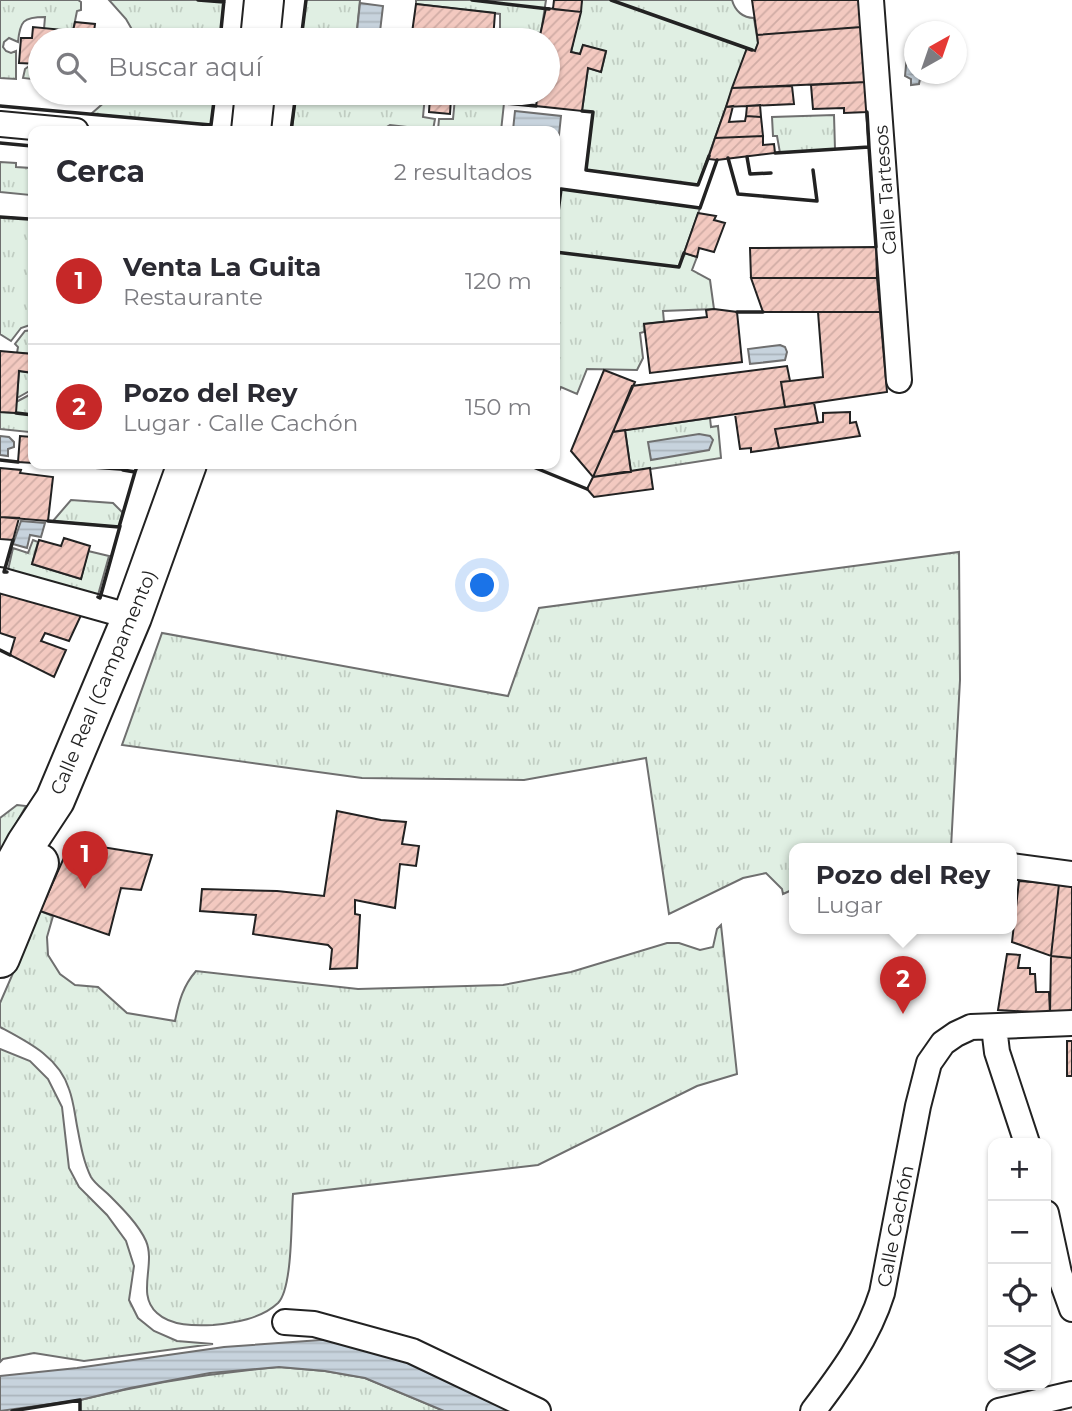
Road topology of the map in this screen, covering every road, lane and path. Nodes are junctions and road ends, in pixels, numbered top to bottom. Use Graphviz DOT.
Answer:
graph roads {
  1 [pos="264,0"];
  2 [pos="871,0"];
  3 [pos="261,28"];
  4 [pos="254,105"];
  5 [pos="0,124"];
  6 [pos="252,126"];
  7 [pos="28,127"];
  8 [pos="899,380"];
  9 [pos="185,469"];
  10 [pos="0,580"];
  11 [pos="132,617"];
  12 [pos="55,800"];
  13 [pos="1017,867"];
  14 [pos="1072,874"];
  15 [pos="0,892"];
  16 [pos="0,958"];
  17 [pos="1072,1023"];
  18 [pos="994,1027"];
  19 [pos="1025,1138"];
  20 [pos="1051,1236"];
  21 [pos="1072,1309"];
  22 [pos="285,1322"];
  23 [pos="1072,1394"];
  24 [pos="538,1411"];
  25 [pos="813,1411"];
  26 [pos="999,1411"];
  1 -- 3 [label="highway"];
  2 -- 8 [label="street, Calle Tartesos"];
  4 -- 6 [label="highway"];
  5 -- 7 [label="street"];
  9 -- 11 [label="highway, Calle Real (Campamento)"];
  10 -- 11 [label="street"];
  11 -- 12 [label="highway, Calle Real (Campamento)"];
  12 -- 15 [label="highway, Calle Real (Campamento)"];
  12 -- 16 [label="highway"];
  13 -- 14 [label="street"];
  17 -- 18 [label="street"];
  18 -- 19 [label="street"];
  18 -- 25 [label="street, Calle Cachón"];
  20 -- 21 [label="street"];
  22 -- 24 [label="street"];
  23 -- 26 [label="street"];
}
